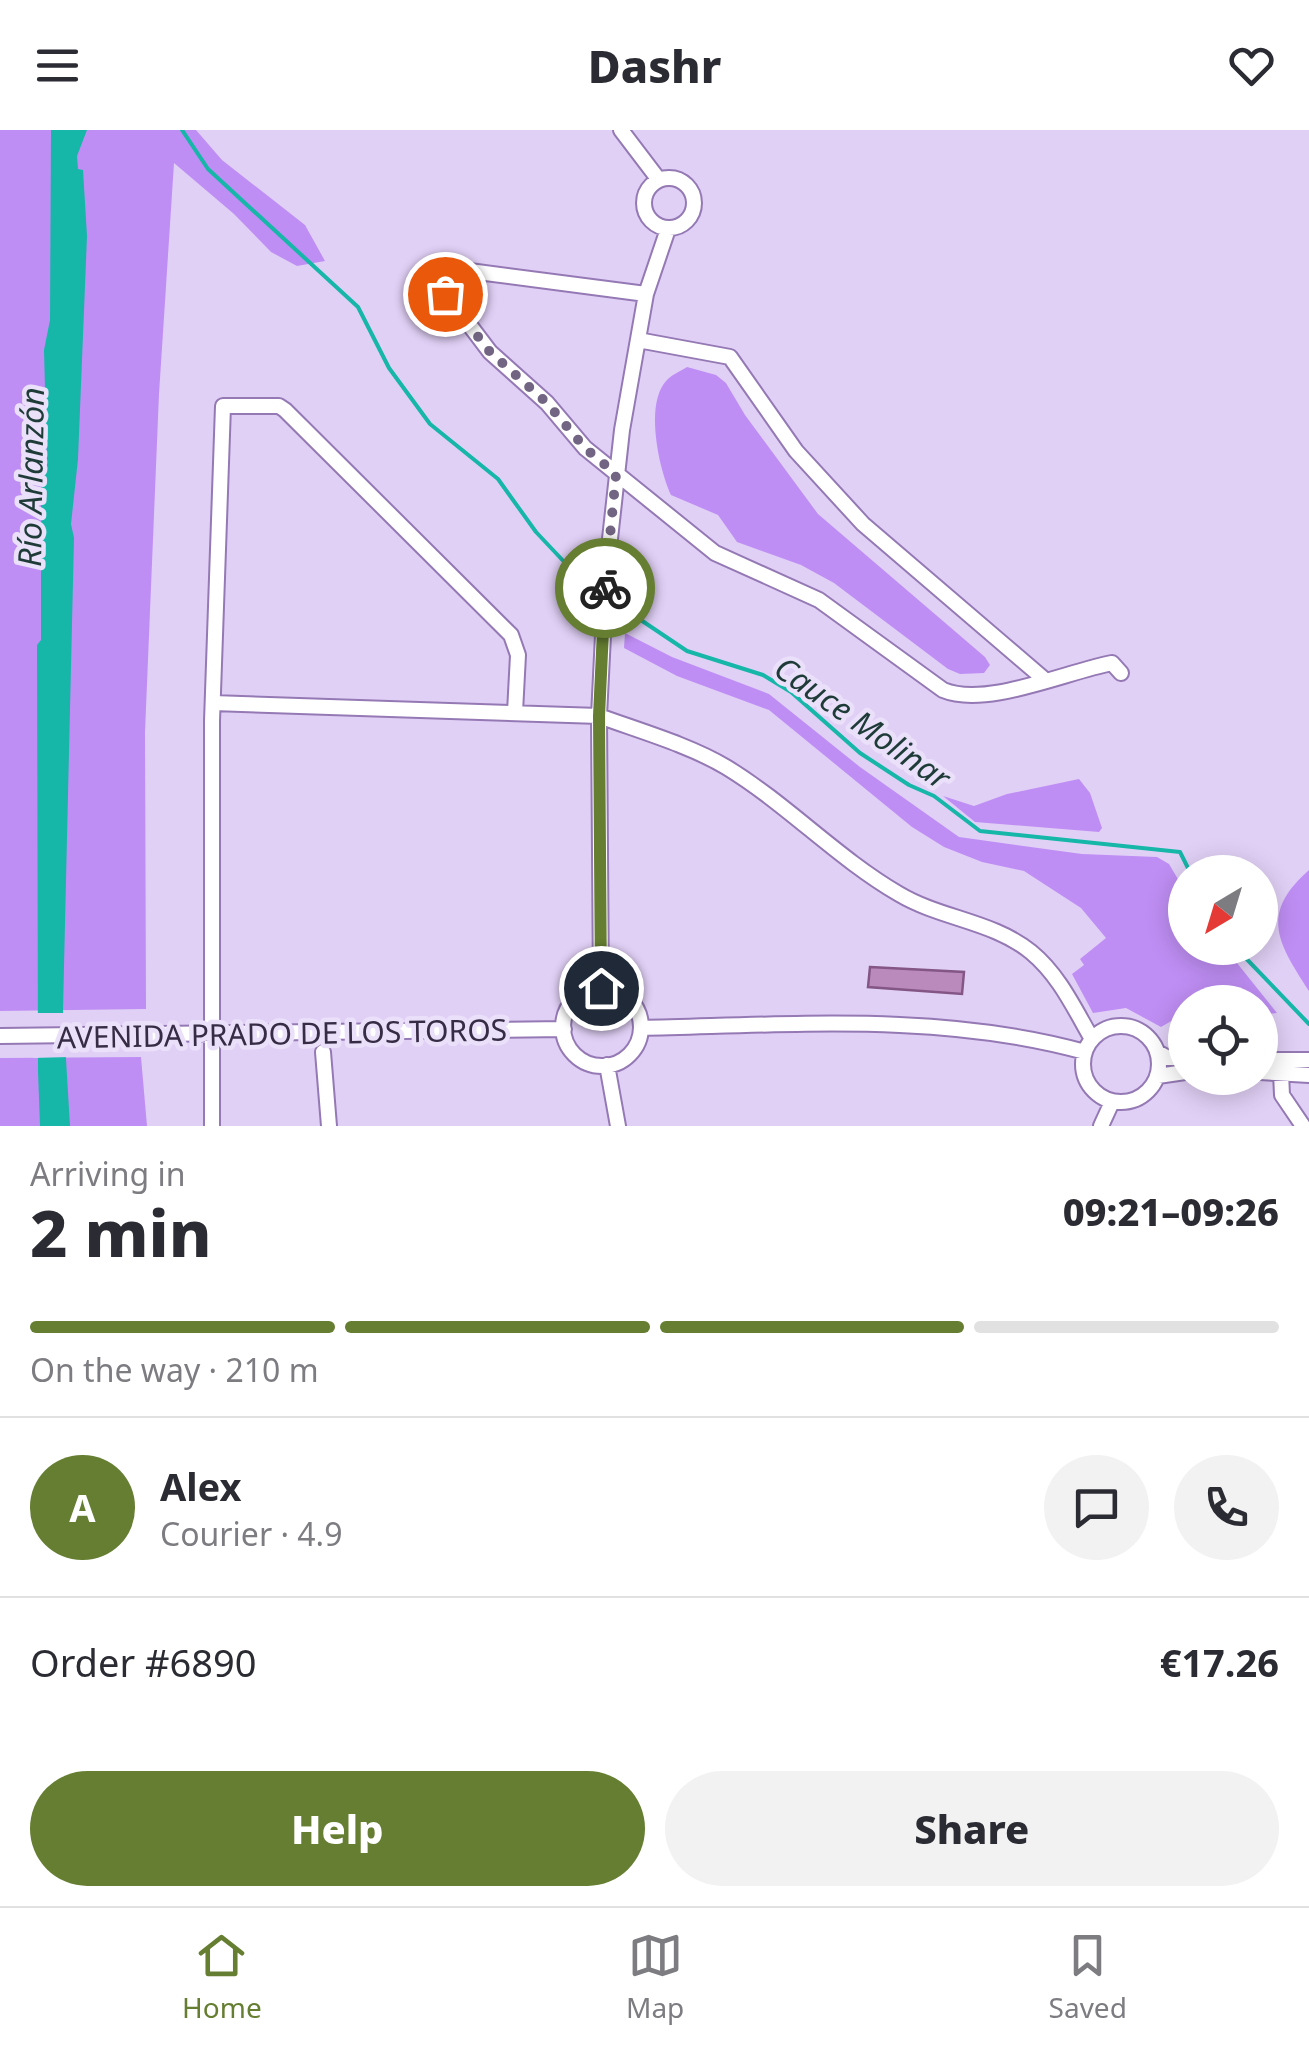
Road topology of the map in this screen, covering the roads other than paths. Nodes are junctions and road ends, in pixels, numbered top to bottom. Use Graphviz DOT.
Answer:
graph roads {
  1 [pos="620,130"];
  2 [pos="658,180"];
  3 [pos="668,228"];
  4 [pos="646,294"];
  5 [pos="638,340"];
  6 [pos="616,474"];
  7 [pos="1121,673"];
  8 [pos="1044,678"];
  9 [pos="212,704"];
  10 [pos="515,712"];
  11 [pos="599,716"];
  12 [pos="601,988"];
  13 [pos="641,1028"];
  14 [pos="564,1029"];
  15 [pos="211,1034"];
  16 [pos="3,1036"];
  17 [pos="1088,1046"];
  18 [pos="323,1052"];
  19 [pos="1157,1052"];
  20 [pos="1168,1058"];
  21 [pos="1278,1060"];
  22 [pos="1309,1060"];
  23 [pos="608,1065"];
  24 [pos="1278,1073"];
  25 [pos="1281,1073"];
  26 [pos="1168,1075"];
  27 [pos="1309,1075"];
  28 [pos="1158,1076"];
  29 [pos="1112,1102"];
  30 [pos="212,1126"];
  31 [pos="328,1126"];
  32 [pos="618,1126"];
  33 [pos="1101,1126"];
  34 [pos="1303,1126"];
  1 -- 2 [label="street"];
  2 -- 3 [label="street"];
  2 -- 3 [label="street"];
  3 -- 4 [label="street"];
  4 -- 5 [label="street"];
  4 -- 6 [label="street"];
  5 -- 6 [label="street"];
  5 -- 8 [label="street"];
  6 -- 8 [label="street"];
  6 -- 11 [label="street"];
  7 -- 8 [label="street"];
  9 -- 10 [label="street"];
  9 -- 10 [label="street"];
  9 -- 15 [label="street"];
  10 -- 11 [label="street"];
  11 -- 12 [label="street"];
  11 -- 17 [label="street"];
  12 -- 13 [label="street"];
  12 -- 14 [label="street"];
  13 -- 17 [label="street"];
  13 -- 23 [label="street"];
  14 -- 15 [label="street, AVENIDA PRADO DE LOS TOROS"];
  14 -- 23 [label="street"];
  15 -- 16 [label="street, AVENIDA PRADO DE LOS TOROS"];
  15 -- 30 [label="street"];
  17 -- 19 [label="street"];
  17 -- 29 [label="street"];
  18 -- 31 [label="street"];
  19 -- 20 [label="street"];
  19 -- 28 [label="street"];
  21 -- 22 [label="street"];
  23 -- 32 [label="street"];
  24 -- 25 [label="street"];
  25 -- 27 [label="street"];
  25 -- 34 [label="street"];
  26 -- 28 [label="street"];
  28 -- 29 [label="street"];
  29 -- 33 [label="street"];
}
